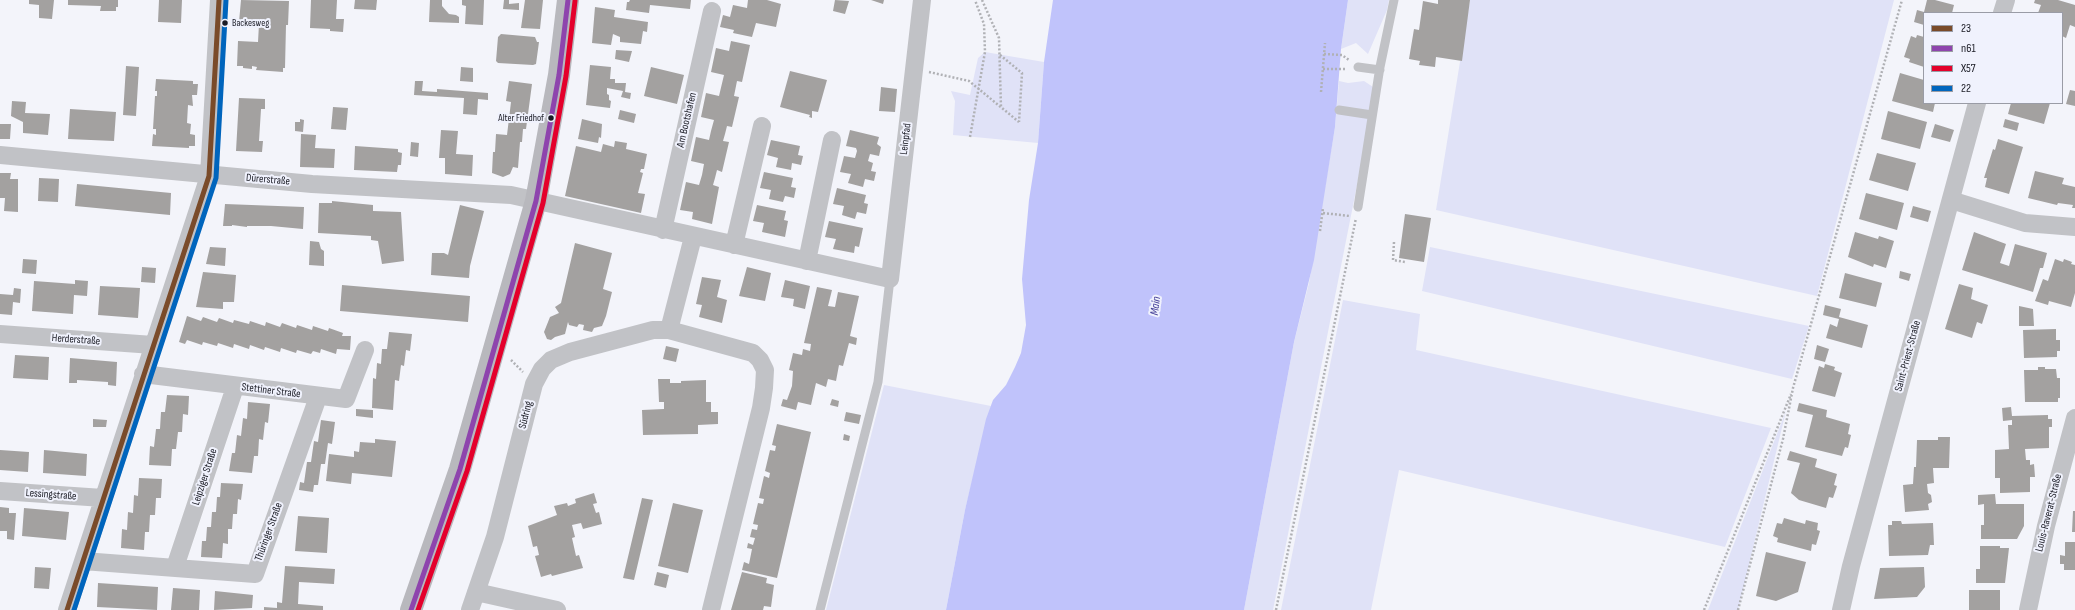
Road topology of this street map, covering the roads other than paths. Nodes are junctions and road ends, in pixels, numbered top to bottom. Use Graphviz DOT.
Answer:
graph roads {
  1 [pos="219,0"];
  2 [pos="568,0"];
  3 [pos="922,0"];
  4 [pos="1394,0"];
  5 [pos="2006,0"];
  6 [pos="712,11"];
  7 [pos="2002,12"];
  8 [pos="1358,67"];
  9 [pos="1380,70"];
  10 [pos="1978,104"];
  11 [pos="1338,110"];
  12 [pos="1372,115"];
  13 [pos="762,126"];
  14 [pos="832,140"];
  15 [pos="0,155"];
  16 [pos="210,176"];
  17 [pos="1951,200"];
  18 [pos="536,201"];
  19 [pos="1358,207"];
  20 [pos="2075,227"];
  21 [pos="663,230"];
  22 [pos="693,237"];
  23 [pos="734,245"];
  24 [pos="807,261"];
  25 [pos="890,279"];
  26 [pos="669,330"];
  27 [pos="0,334"];
  28 [pos="153,345"];
  29 [pos="365,350"];
  30 [pos="143,374"];
  31 [pos="235,387"];
  32 [pos="318,396"];
  33 [pos="2075,418"];
  34 [pos="0,491"];
  35 [pos="102,498"];
  36 [pos="83,561"];
  37 [pos="175,567"];
  38 [pos="476,592"];
  39 [pos="66,610"];
  40 [pos="411,610"];
  41 [pos="470,610"];
  42 [pos="557,610"];
  43 [pos="711,610"];
  44 [pos="820,610"];
  45 [pos="1841,610"];
  46 [pos="2028,610"];
  1 -- 16 [label="street"];
  2 -- 18 [label="main road"];
  3 -- 25 [label="street, Leinpfad"];
  4 -- 9 [label="lane"];
  5 -- 7 [label="street"];
  6 -- 21 [label="street, Am Bootshafen"];
  8 -- 9 [label="lane"];
  9 -- 12 [label="lane"];
  10 -- 17 [label="street, Saint-Priest-Straße"];
  11 -- 12 [label="lane"];
  12 -- 19 [label="lane"];
  13 -- 23 [label="street"];
  14 -- 24 [label="street"];
  15 -- 16 [label="street, Dürerstraße"];
  16 -- 18 [label="street, Dürerstraße"];
  16 -- 28 [label="street"];
  17 -- 20 [label="street"];
  17 -- 45 [label="street, Saint-Priest-Straße"];
  18 -- 21 [label="street"];
  18 -- 40 [label="main road"];
  21 -- 22 [label="street"];
  22 -- 23 [label="street"];
  22 -- 26 [label="street"];
  23 -- 24 [label="street"];
  24 -- 25 [label="street"];
  25 -- 44 [label="lane"];
  26 -- 38 [label="street, Südring"];
  26 -- 43 [label="street, Südring"];
  27 -- 28 [label="street, Herderstraße"];
  28 -- 30 [label="street"];
  29 -- 32 [label="street, Stettiner Straße"];
  30 -- 31 [label="street, Stettiner Straße"];
  30 -- 35 [label="street"];
  31 -- 32 [label="street, Stettiner Straße"];
  31 -- 37 [label="street, Leipziger Straße"];
  32 -- 37 [label="street, Thüringer Straße"];
  33 -- 46 [label="street, Louis-Raverat-Straße"];
  34 -- 35 [label="street, Lessingstraße"];
  35 -- 36 [label="street"];
  36 -- 37 [label="street, Thüringer Straße"];
  36 -- 39 [label="street"];
  38 -- 41 [label="street, Südring"];
  38 -- 42 [label="street"];
}
